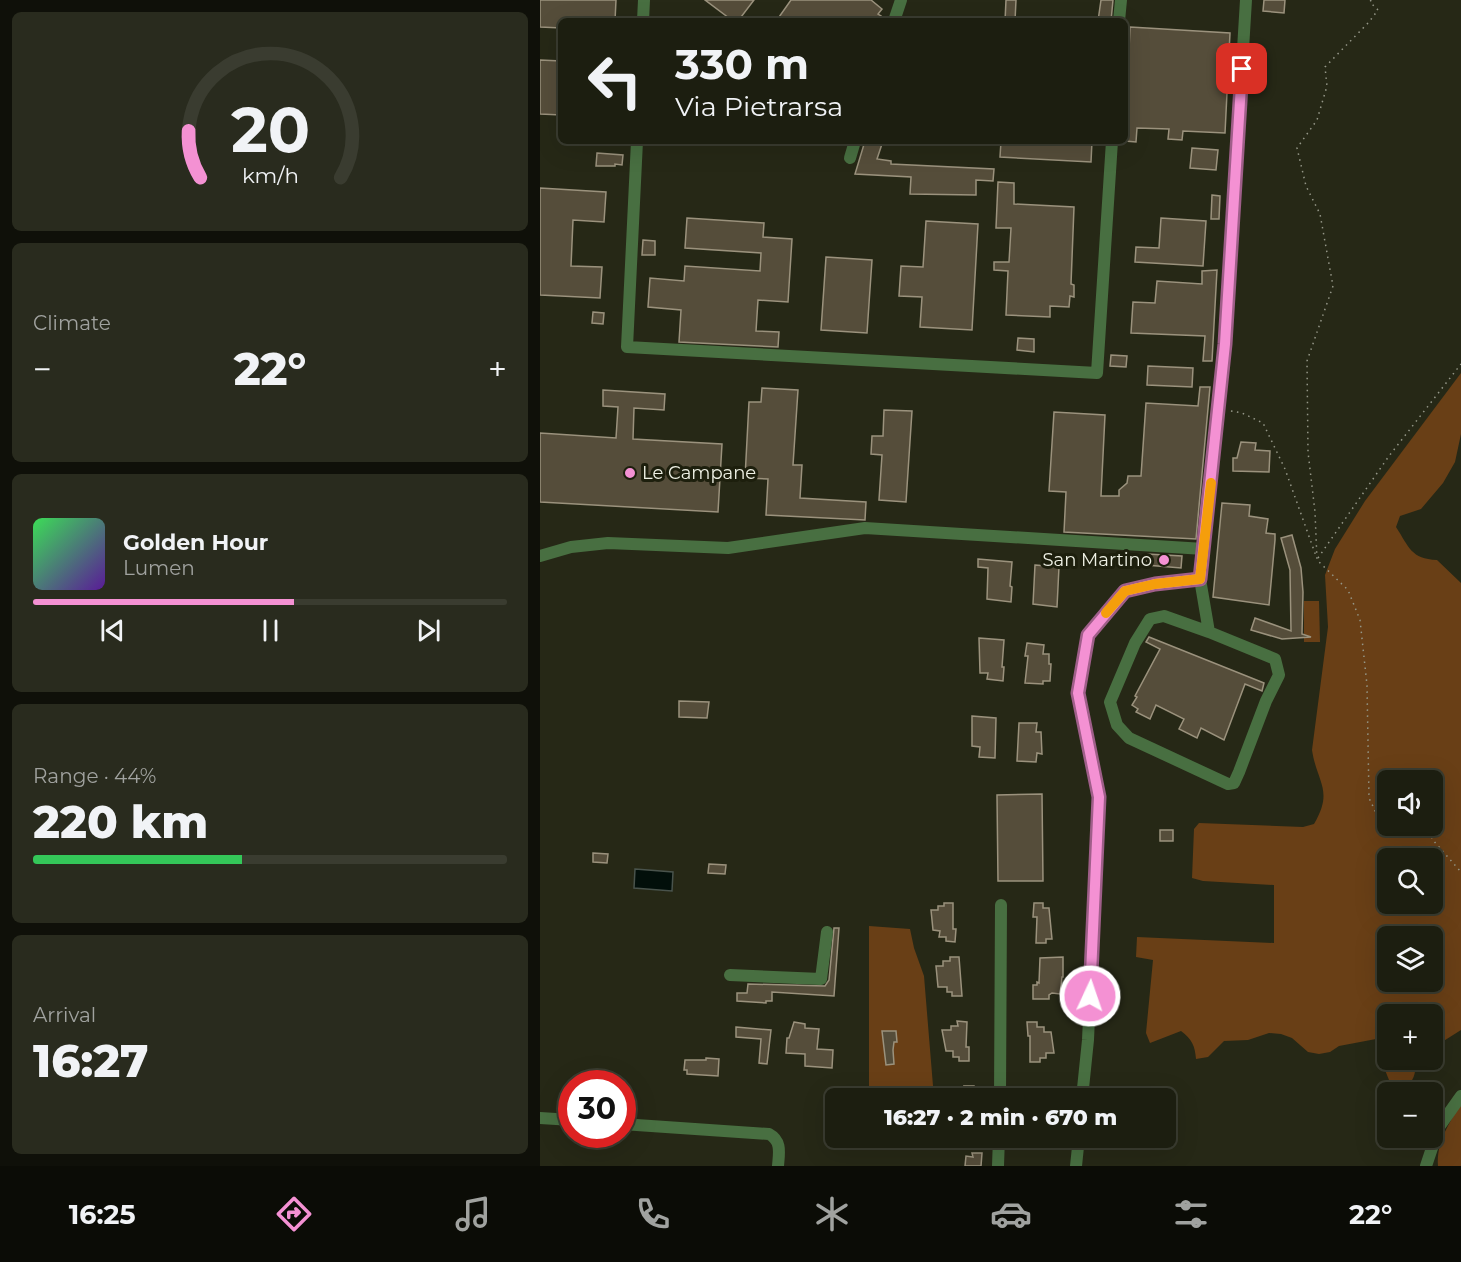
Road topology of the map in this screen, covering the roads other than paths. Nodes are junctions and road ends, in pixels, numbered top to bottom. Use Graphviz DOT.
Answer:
graph roads {
  1 [pos="644,0"];
  2 [pos="901,0"];
  3 [pos="1121,0"];
  4 [pos="1246,0"];
  5 [pos="643,18"];
  6 [pos="895,18"];
  7 [pos="1119,18"];
  8 [pos="637,144"];
  9 [pos="854,144"];
  10 [pos="1112,144"];
  11 [pos="850,158"];
  12 [pos="1204,549"];
  13 [pos="540,556"];
  14 [pos="1200,579"];
  15 [pos="1209,632"];
  16 [pos="1001,905"];
  17 [pos="827,932"];
  18 [pos="730,975"];
  19 [pos="1000,1088"];
  20 [pos="1083,1088"];
  21 [pos="1461,1096"];
  22 [pos="540,1118"];
  23 [pos="558,1119"];
  24 [pos="636,1125"];
  25 [pos="999,1148"];
  26 [pos="1078,1148"];
  27 [pos="778,1166"];
  28 [pos="998,1166"];
  29 [pos="1076,1166"];
  30 [pos="1426,1166"];
  1 -- 5 [label="street"];
  2 -- 6 [label="street"];
  3 -- 7 [label="street"];
  4 -- 12 [label="street"];
  8 -- 10 [label="street"];
  9 -- 11 [label="street"];
  12 -- 13 [label="street"];
  12 -- 14 [label="street"];
  14 -- 15 [label="street"];
  14 -- 20 [label="street"];
  15 -- 15 [label="street"];
  16 -- 19 [label="street"];
  17 -- 18 [label="street"];
  21 -- 30 [label="street"];
  22 -- 23 [label="street"];
  24 -- 27 [label="street"];
  25 -- 28 [label="street"];
  26 -- 29 [label="street"];
}
